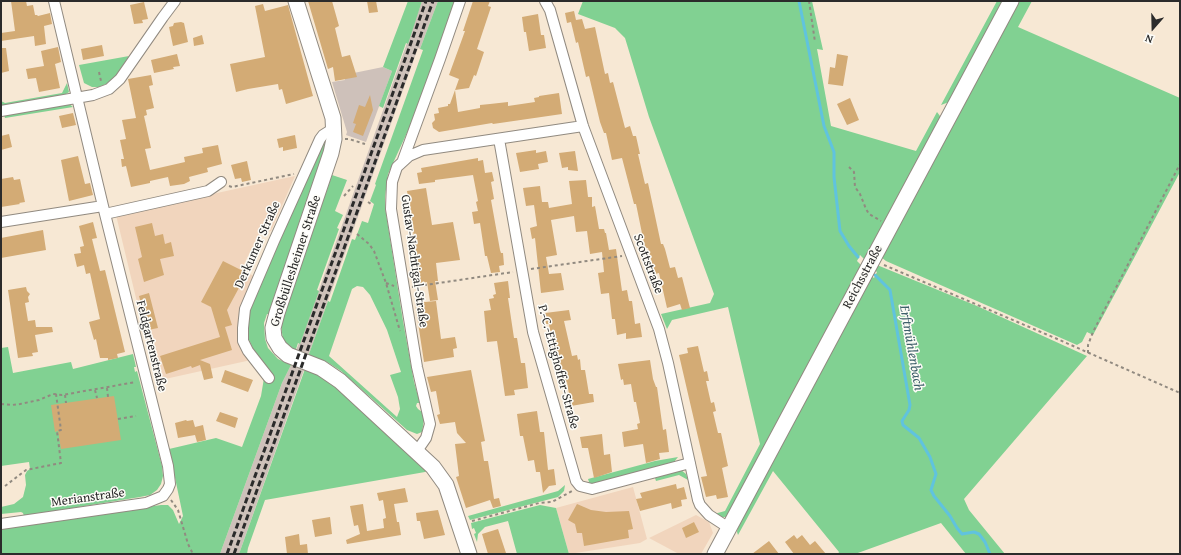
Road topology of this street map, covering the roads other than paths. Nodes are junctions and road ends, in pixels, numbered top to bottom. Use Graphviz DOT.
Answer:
graph roads {
  1 [pos="54,1"];
  2 [pos="175,1"];
  3 [pos="296,1"];
  4 [pos="460,1"];
  5 [pos="545,1"];
  6 [pos="1011,1"];
  7 [pos="78,98"];
  8 [pos="1,111"];
  9 [pos="583,126"];
  10 [pos="334,133"];
  11 [pos="499,139"];
  12 [pos="403,160"];
  13 [pos="221,182"];
  14 [pos="104,210"];
  15 [pos="1,222"];
  16 [pos="268,378"];
  17 [pos="417,451"];
  18 [pos="690,464"];
  19 [pos="170,484"];
  20 [pos="1,524"];
  21 [pos="729,528"];
  22 [pos="469,554"];
  23 [pos="715,554"];
  1 -- 7 [label="street, Feldgartenstraße"];
  2 -- 7 [label="street"];
  3 -- 10 [label="street, Großbüllesheimer Straße"];
  4 -- 12 [label="street"];
  5 -- 9 [label="street, Scottstraße"];
  6 -- 21 [label="street, Reichsstraße"];
  7 -- 8 [label="street"];
  7 -- 14 [label="street, Feldgartenstraße"];
  9 -- 11 [label="street"];
  9 -- 18 [label="street, Scottstraße"];
  10 -- 16 [label="street, Derkumer Straße"];
  10 -- 17 [label="street, Großbüllesheimer Straße"];
  11 -- 12 [label="street"];
  11 -- 18 [label="street, P.-C.-Ettighoffer-Straße"];
  12 -- 17 [label="street, Gustav-Nachtigal-Straße"];
  13 -- 14 [label="street"];
  14 -- 15 [label="street"];
  14 -- 19 [label="street, Feldgartenstraße"];
  17 -- 22 [label="street, Großbüllesheimer Straße"];
  18 -- 21 [label="street, Scottstraße"];
  19 -- 20 [label="street, Merianstraße"];
  21 -- 23 [label="street, Reichsstraße"];
}
